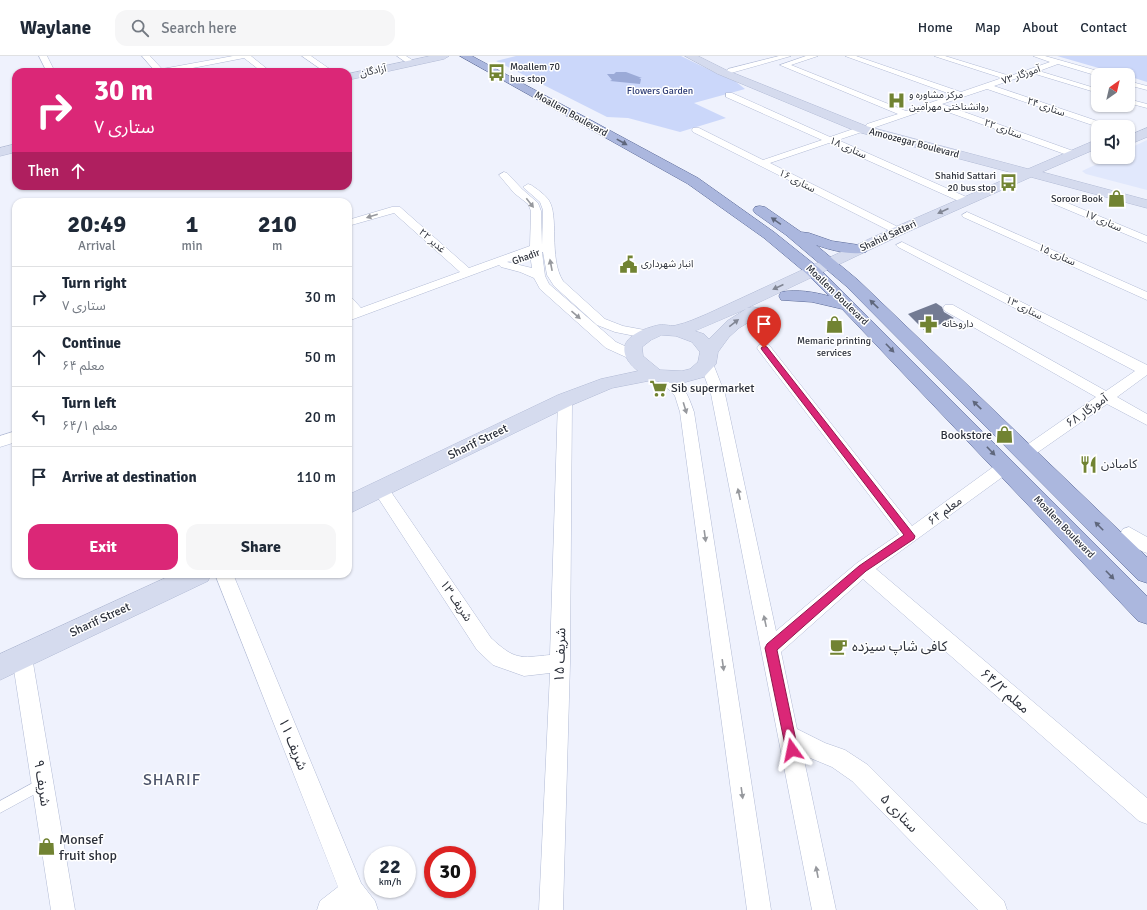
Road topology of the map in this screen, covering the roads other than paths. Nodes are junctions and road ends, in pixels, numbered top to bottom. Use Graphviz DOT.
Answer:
graph roads {
  1 [pos="43,56"];
  2 [pos="146,56"];
  3 [pos="245,56"];
  4 [pos="306,56"];
  5 [pos="401,56"];
  6 [pos="444,56"];
  7 [pos="465,56"];
  8 [pos="483,56"];
  9 [pos="690,56"];
  10 [pos="700,56"];
  11 [pos="788,56"];
  12 [pos="814,56"];
  13 [pos="849,56"];
  14 [pos="938,56"];
  15 [pos="1037,56"];
  16 [pos="1058,62"];
  17 [pos="413,63"];
  18 [pos="49,68"];
  19 [pos="156,68"];
  20 [pos="181,68"];
  21 [pos="262,68"];
  22 [pos="324,68"];
  23 [pos="731,71"];
  24 [pos="1032,71"];
  25 [pos="1091,72"];
  26 [pos="352,76"];
  27 [pos="1009,78"];
  28 [pos="1135,85"];
  29 [pos="986,86"];
  30 [pos="1147,88"];
  31 [pos="1091,89"];
  32 [pos="729,95"];
  33 [pos="961,95"];
  34 [pos="1135,102"];
  35 [pos="934,104"];
  36 [pos="1147,106"];
  37 [pos="906,114"];
  38 [pos="1147,121"];
  39 [pos="1091,122"];
  40 [pos="866,127"];
  41 [pos="1135,127"];
  42 [pos="696,130"];
  43 [pos="1147,132"];
  44 [pos="1135,138"];
  45 [pos="830,140"];
  46 [pos="1091,146"];
  47 [pos="12,149"];
  48 [pos="0,152"];
  49 [pos="1073,154"];
  50 [pos="1091,157"];
  51 [pos="762,163"];
  52 [pos="703,173"];
  53 [pos="1043,173"];
  54 [pos="1147,197"];
  55 [pos="1058,202"];
  56 [pos="750,204"];
  57 [pos="1147,204"];
  58 [pos="967,208"];
  59 [pos="352,223"];
  60 [pos="790,232"];
  61 [pos="931,232"];
  62 [pos="900,238"];
  63 [pos="916,238"];
  64 [pos="1147,240"];
  65 [pos="861,249"];
  66 [pos="548,250"];
  67 [pos="535,251"];
  68 [pos="505,265"];
  69 [pos="826,271"];
  70 [pos="468,273"];
  71 [pos="539,276"];
  72 [pos="787,296"];
  73 [pos="1147,296"];
  74 [pos="848,304"];
  75 [pos="949,308"];
  76 [pos="353,315"];
  77 [pos="678,331"];
  78 [pos="645,334"];
  79 [pos="764,348"];
  80 [pos="634,357"];
  81 [pos="708,358"];
  82 [pos="1146,370"];
  83 [pos="658,375"];
  84 [pos="608,383"];
  85 [pos="1106,397"];
  86 [pos="565,400"];
  87 [pos="1147,420"];
  88 [pos="12,438"];
  89 [pos="0,442"];
  90 [pos="1026,453"];
  91 [pos="1006,466"];
  92 [pos="381,490"];
  93 [pos="352,503"];
  94 [pos="1129,534"];
  95 [pos="910,536"];
  96 [pos="1147,546"];
  97 [pos="863,568"];
  98 [pos="1147,573"];
  99 [pos="190,578"];
  100 [pos="226,578"];
  101 [pos="1147,613"];
  102 [pos="771,648"];
  103 [pos="11,662"];
  104 [pos="560,663"];
  105 [pos="789,736"];
  106 [pos="43,784"];
  107 [pos="0,807"];
  108 [pos="1147,813"];
  109 [pos="359,901"];
  110 [pos="63,910"];
  111 [pos="329,910"];
  112 [pos="551,910"];
  113 [pos="759,910"];
  114 [pos="824,910"];
  115 [pos="995,910"];
  1 -- 18 [label="street"];
  2 -- 19 [label="street"];
  3 -- 20 [label="street"];
  3 -- 21 [label="street"];
  4 -- 22 [label="street"];
  5 -- 17 [label="street"];
  6 -- 17 [label="main road, آزادگان"];
  7 -- 69 [label="main road, Moallem Boulevard, one-way"];
  8 -- 52 [label="main road, Moallem Boulevard"];
  9 -- 40 [label="main road, Amoozegar Boulevard"];
  10 -- 23 [label="main road, Amoozegar Boulevard"];
  11 -- 23 [label="street"];
  12 -- 37 [label="street"];
  13 -- 33 [label="street"];
  14 -- 27 [label="street"];
  15 -- 16 [label="street"];
  16 -- 24 [label="street, ۷۳ آموزگار"];
  16 -- 25 [label="street"];
  17 -- 26 [label="main road, آزادگان"];
  23 -- 40 [label="main road, Amoozegar Boulevard"];
  24 -- 27 [label="street, ۷۳ آموزگار"];
  24 -- 31 [label="street"];
  27 -- 29 [label="street, ۷۳ آموزگار"];
  28 -- 30 [label="street"];
  29 -- 33 [label="street, ۷۳ آموزگار"];
  29 -- 39 [label="street, ستاری ۲۴"];
  32 -- 45 [label="street, ستاری ۱۸"];
  33 -- 35 [label="street, ۷۳ آموزگار"];
  34 -- 36 [label="street"];
  35 -- 37 [label="street, ۷۳ آموزگار"];
  35 -- 49 [label="street, ستاری ۲۲"];
  37 -- 40 [label="street, ۷۳ آموزگار"];
  38 -- 41 [label="main road"];
  40 -- 45 [label="street, ۷۳ آموزگار"];
  40 -- 53 [label="main road, Amoozegar Boulevard"];
  42 -- 51 [label="street, ستاری ۱۶"];
  43 -- 44 [label="main road"];
  45 -- 51 [label="street, ۷۳ آموزگار"];
  45 -- 58 [label="street, ستاری ۱۸"];
  46 -- 49 [label="main road, Shahid Sattari"];
  47 -- 48 [label="main road"];
  49 -- 53 [label="main road, Shahid Sattari"];
  50 -- 53 [label="main road, Shahid Sattari"];
  51 -- 62 [label="street, ستاری ۱۶"];
  53 -- 54 [label="main road, Amoozegar Boulevard"];
  53 -- 57 [label="main road, Amoozegar Boulevard"];
  53 -- 58 [label="main road, Shahid Sattari"];
  55 -- 64 [label="street, ستاری ۱۷"];
  60 -- 56 [label="main road, Moallem Boulevard, one-way"];
  58 -- 61 [label="main road, Shahid Sattari"];
  58 -- 62 [label="main road, Shahid Sattari, one-way"];
  58 -- 73 [label="street, ستاری ۱۵"];
  70 -- 59 [label="street, غدیر ۲۲, one-way"];
  60 -- 65 [label="main road"];
  60 -- 69 [label="main road, Moallem Boulevard"];
  62 -- 63 [label="main road, Shahid Sattari"];
  62 -- 65 [label="main road, Shahid Sattari"];
  62 -- 69 [label="main road, Shahid Sattari"];
  62 -- 82 [label="street, ستاری ۱۳"];
  65 -- 69 [label="main road, Shahid Sattari"];
  66 -- 67 [label="street, Ghadir"];
  66 -- 67 [label="street, one-way"];
  78 -- 66 [label="street, one-way"];
  67 -- 68 [label="street, Ghadir"];
  67 -- 70 [label="street, Ghadir"];
  67 -- 71 [label="street"];
  68 -- 70 [label="street, Ghadir"];
  68 -- 71 [label="street"];
  69 -- 72 [label="main road, Shahid Sattari"];
  69 -- 74 [label="main road, Moallem Boulevard"];
  69 -- 77 [label="main road, Shahid Sattari, one-way"];
  90 -- 69 [label="main road, Moallem Boulevard, one-way"];
  70 -- 76 [label="street, Ghadir"];
  71 -- 80 [label="street, one-way"];
  72 -- 74 [label="main road"];
  81 -- 72 [label="main road, Shahid Sattari, one-way"];
  74 -- 91 [label="main road, Moallem Boulevard, one-way"];
  75 -- 85 [label="street"];
  77 -- 78 [label="main road"];
  77 -- 81 [label="main road"];
  78 -- 80 [label="main road"];
  79 -- 95 [label="street"];
  80 -- 83 [label="main road"];
  80 -- 84 [label="main road, Sharif Street"];
  81 -- 83 [label="main road"];
  102 -- 81 [label="street, one-way"];
  82 -- 85 [label="street, آموزگار ۶۸"];
  83 -- 84 [label="main road, Sharif Street"];
  83 -- 113 [label="street, one-way"];
  84 -- 86 [label="main road, Sharif Street"];
  85 -- 87 [label="street"];
  85 -- 90 [label="street, آموزگار ۶۸"];
  86 -- 92 [label="main road, Sharif Street"];
  86 -- 104 [label="street, شریف ۱۵"];
  88 -- 89 [label="street"];
  98 -- 90 [label="main road, Moallem Boulevard, one-way"];
  91 -- 95 [label="street, معلم ۶۴"];
  91 -- 101 [label="main road, Moallem Boulevard, one-way"];
  92 -- 93 [label="main road, Sharif Street"];
  92 -- 104 [label="street, شریف ۱۳"];
  94 -- 96 [label="street"];
  95 -- 97 [label="street, معلم ۶۴"];
  97 -- 102 [label="street, معلم ۶۴"];
  97 -- 108 [label="street, معلم ۶۴/۲"];
  99 -- 103 [label="main road, Sharif Street"];
  100 -- 109 [label="street, شریف ۱۱"];
  102 -- 105 [label="street"];
  103 -- 106 [label="street, شریف ۹"];
  104 -- 112 [label="street, شریف ۱۵"];
  114 -- 105 [label="street, one-way"];
  105 -- 115 [label="street, ستاری ۵"];
  106 -- 107 [label="lane"];
  106 -- 110 [label="street, شریف ۹"];
  109 -- 111 [label="street"];
}
